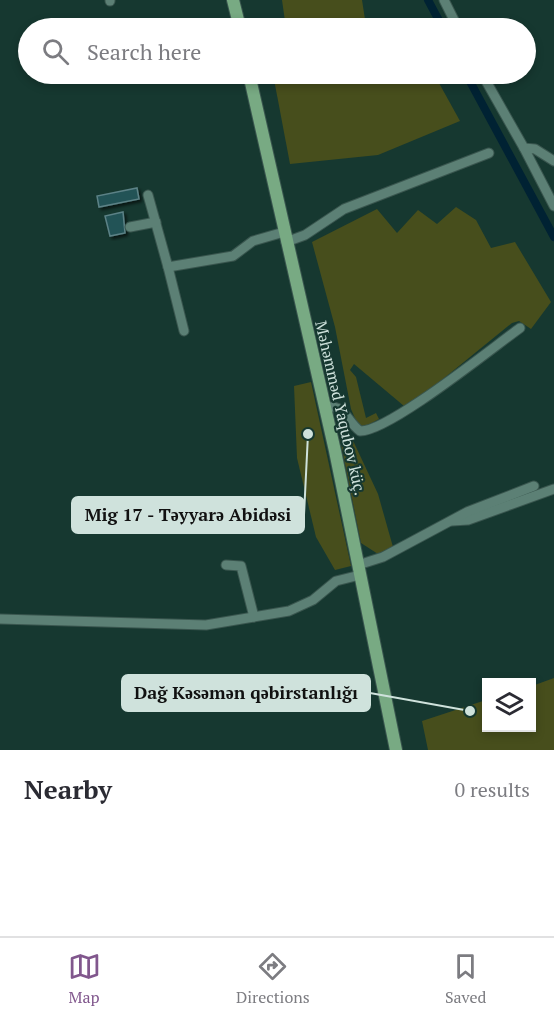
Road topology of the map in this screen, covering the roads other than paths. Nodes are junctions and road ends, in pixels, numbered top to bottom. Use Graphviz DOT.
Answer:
graph roads {
  1 [pos="234,0"];
  2 [pos="444,0"];
  3 [pos="238,18"];
  4 [pos="453,18"];
  5 [pos="251,84"];
  6 [pos="488,84"];
  7 [pos="524,148"];
  8 [pos="489,153"];
  9 [pos="554,161"];
  10 [pos="148,195"];
  11 [pos="554,206"];
  12 [pos="156,222"];
  13 [pos="130,227"];
  14 [pos="285,237"];
  15 [pos="168,267"];
  16 [pos="520,328"];
  17 [pos="184,331"];
  18 [pos="326,407"];
  19 [pos="534,486"];
  20 [pos="554,489"];
  21 [pos="450,521"];
  22 [pos="226,565"];
  23 [pos="359,570"];
  24 [pos="254,617"];
  25 [pos="0,619"];
  26 [pos="396,750"];
  1 -- 3 [label="main road"];
  2 -- 4 [label="street"];
  5 -- 14 [label="main road, Məhəmməd Yaqubov küç."];
  6 -- 7 [label="street"];
  7 -- 9 [label="street"];
  7 -- 11 [label="street"];
  8 -- 14 [label="street"];
  10 -- 12 [label="street"];
  12 -- 13 [label="street"];
  12 -- 15 [label="street"];
  14 -- 15 [label="street"];
  14 -- 18 [label="main road, Məhəmməd Yaqubov küç."];
  15 -- 17 [label="street"];
  16 -- 18 [label="street"];
  18 -- 23 [label="main road, Məhəmməd Yaqubov küç."];
  19 -- 21 [label="street"];
  20 -- 21 [label="street"];
  21 -- 23 [label="street"];
  22 -- 24 [label="street"];
  23 -- 24 [label="street"];
  23 -- 26 [label="main road, Məhəmməd Yaqubov küç."];
  24 -- 25 [label="street"];
}
